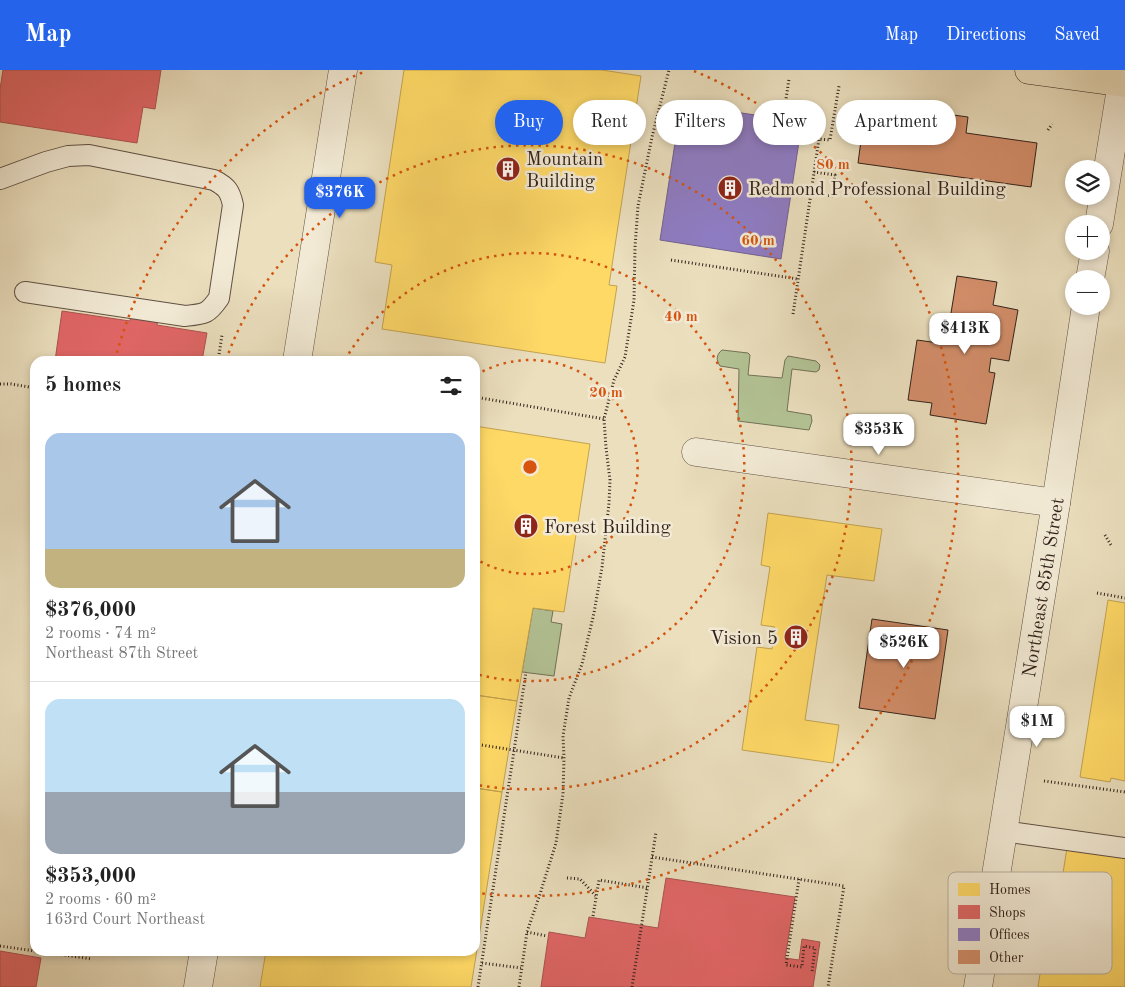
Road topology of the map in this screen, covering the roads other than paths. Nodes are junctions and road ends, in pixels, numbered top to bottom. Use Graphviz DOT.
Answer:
graph roads {
  1 [pos="343,70"];
  2 [pos="1028,70"];
  3 [pos="1124,79"];
  4 [pos="0,179"];
  5 [pos="1101,215"];
  6 [pos="24,292"];
  7 [pos="1085,315"];
  8 [pos="298,356"];
  9 [pos="696,452"];
  10 [pos="1056,503"];
  11 [pos="1003,831"];
  12 [pos="1125,848"];
  13 [pos="996,872"];
  14 [pos="203,956"];
  15 [pos="980,974"];
  16 [pos="198,987"];
  17 [pos="978,987"];
  1 -- 8 [label="street"];
  2 -- 3 [label="main road"];
  3 -- 5 [label="street"];
  4 -- 6 [label="lane"];
  7 -- 10 [label="street, Northeast 85th Street"];
  9 -- 10 [label="street"];
  10 -- 11 [label="street, Northeast 85th Street"];
  11 -- 12 [label="lane"];
  11 -- 13 [label="street, Northeast 85th Street"];
  14 -- 16 [label="street"];
  15 -- 17 [label="street, Northeast 85th Street"];
}
